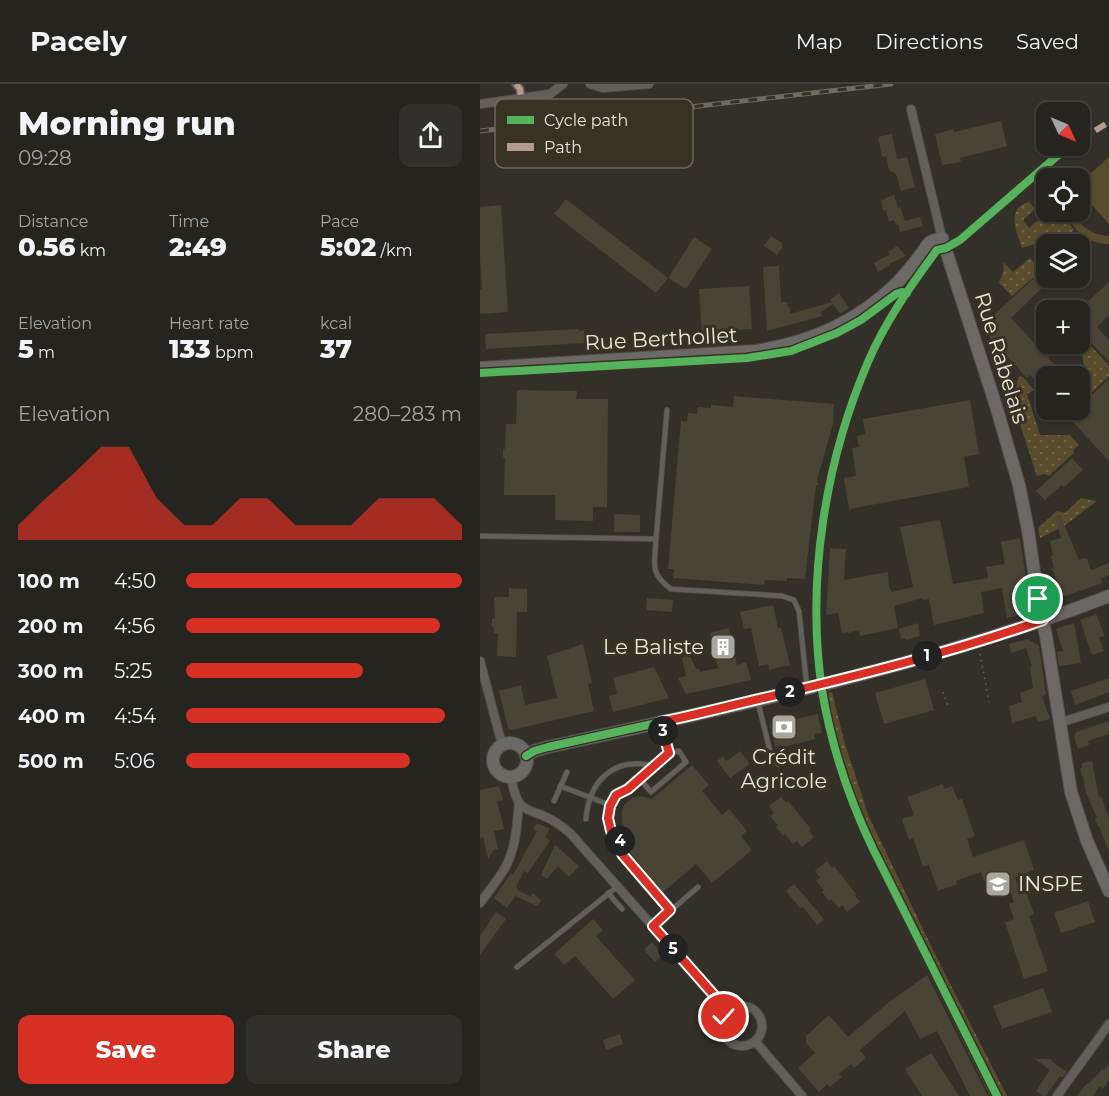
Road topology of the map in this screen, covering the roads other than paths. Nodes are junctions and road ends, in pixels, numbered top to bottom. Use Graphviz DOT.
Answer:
graph roads {
  1 [pos="516,84"];
  2 [pos="563,84"];
  3 [pos="590,84"];
  4 [pos="649,84"];
  5 [pos="521,98"];
  6 [pos="514,99"];
  7 [pos="495,102"];
  8 [pos="480,104"];
  9 [pos="911,109"];
  10 [pos="942,238"];
  11 [pos="480,368"];
  12 [pos="667,410"];
  13 [pos="480,536"];
  14 [pos="656,539"];
  15 [pos="1108,598"];
  16 [pos="1043,620"];
  17 [pos="480,661"];
  18 [pos="807,688"];
  19 [pos="757,699"];
  20 [pos="1109,707"];
  21 [pos="660,722"];
  22 [pos="1059,723"];
  23 [pos="504,744"];
  24 [pos="669,753"];
  25 [pos="526,756"];
  26 [pos="493,759"];
  27 [pos="480,762"];
  28 [pos="778,764"];
  29 [pos="654,766"];
  30 [pos="567,772"];
  31 [pos="511,777"];
  32 [pos="640,779"];
  33 [pos="560,786"];
  34 [pos="590,797"];
  35 [pos="554,801"];
  36 [pos="519,803"];
  37 [pos="610,806"];
  38 [pos="586,819"];
  39 [pos="618,886"];
  40 [pos="698,887"];
  41 [pos="1109,891"];
  42 [pos="608,893"];
  43 [pos="480,903"];
  44 [pos="622,909"];
  45 [pos="670,910"];
  46 [pos="653,926"];
  47 [pos="517,968"];
  48 [pos="728,1011"];
  49 [pos="1109,1024"];
  50 [pos="755,1041"];
  51 [pos="802,1096"];
  52 [pos="1057,1096"];
  1 -- 5 [label="street"];
  2 -- 5 [label="street"];
  3 -- 4 [label="street"];
  5 -- 6 [label="street"];
  7 -- 8 [label="street"];
  9 -- 10 [label="street, Rue Rabelais"];
  10 -- 11 [label="street, Rue Berthollet"];
  10 -- 16 [label="street, Rue Rabelais"];
  12 -- 14 [label="lane"];
  13 -- 14 [label="lane"];
  14 -- 18 [label="lane"];
  15 -- 16 [label="street"];
  16 -- 18 [label="street"];
  16 -- 22 [label="street, Rue Rabelais"];
  17 -- 23 [label="street"];
  18 -- 19 [label="street"];
  19 -- 21 [label="street"];
  19 -- 28 [label="lane"];
  20 -- 22 [label="street"];
  21 -- 24 [label="lane"];
  21 -- 25 [label="street"];
  22 -- 41 [label="street, Rue Rabelais"];
  23 -- 25 [label="street"];
  23 -- 26 [label="street"];
  24 -- 29 [label="lane"];
  24 -- 32 [label="lane"];
  25 -- 31 [label="street"];
  26 -- 27 [label="street"];
  26 -- 31 [label="street"];
  29 -- 32 [label="lane"];
  29 -- 34 [label="lane"];
  30 -- 33 [label="lane"];
  31 -- 36 [label="street"];
  32 -- 37 [label="lane"];
  33 -- 34 [label="lane"];
  33 -- 35 [label="lane"];
  34 -- 37 [label="lane"];
  34 -- 38 [label="lane"];
  36 -- 39 [label="street"];
  36 -- 43 [label="street"];
  37 -- 45 [label="lane"];
  39 -- 42 [label="lane"];
  39 -- 46 [label="street"];
  40 -- 45 [label="lane"];
  42 -- 44 [label="lane"];
  42 -- 47 [label="lane"];
  45 -- 46 [label="lane"];
  46 -- 48 [label="street"];
  48 -- 50 [label="street"];
  48 -- 50 [label="street"];
  49 -- 52 [label="street"];
  50 -- 51 [label="street"];
}
